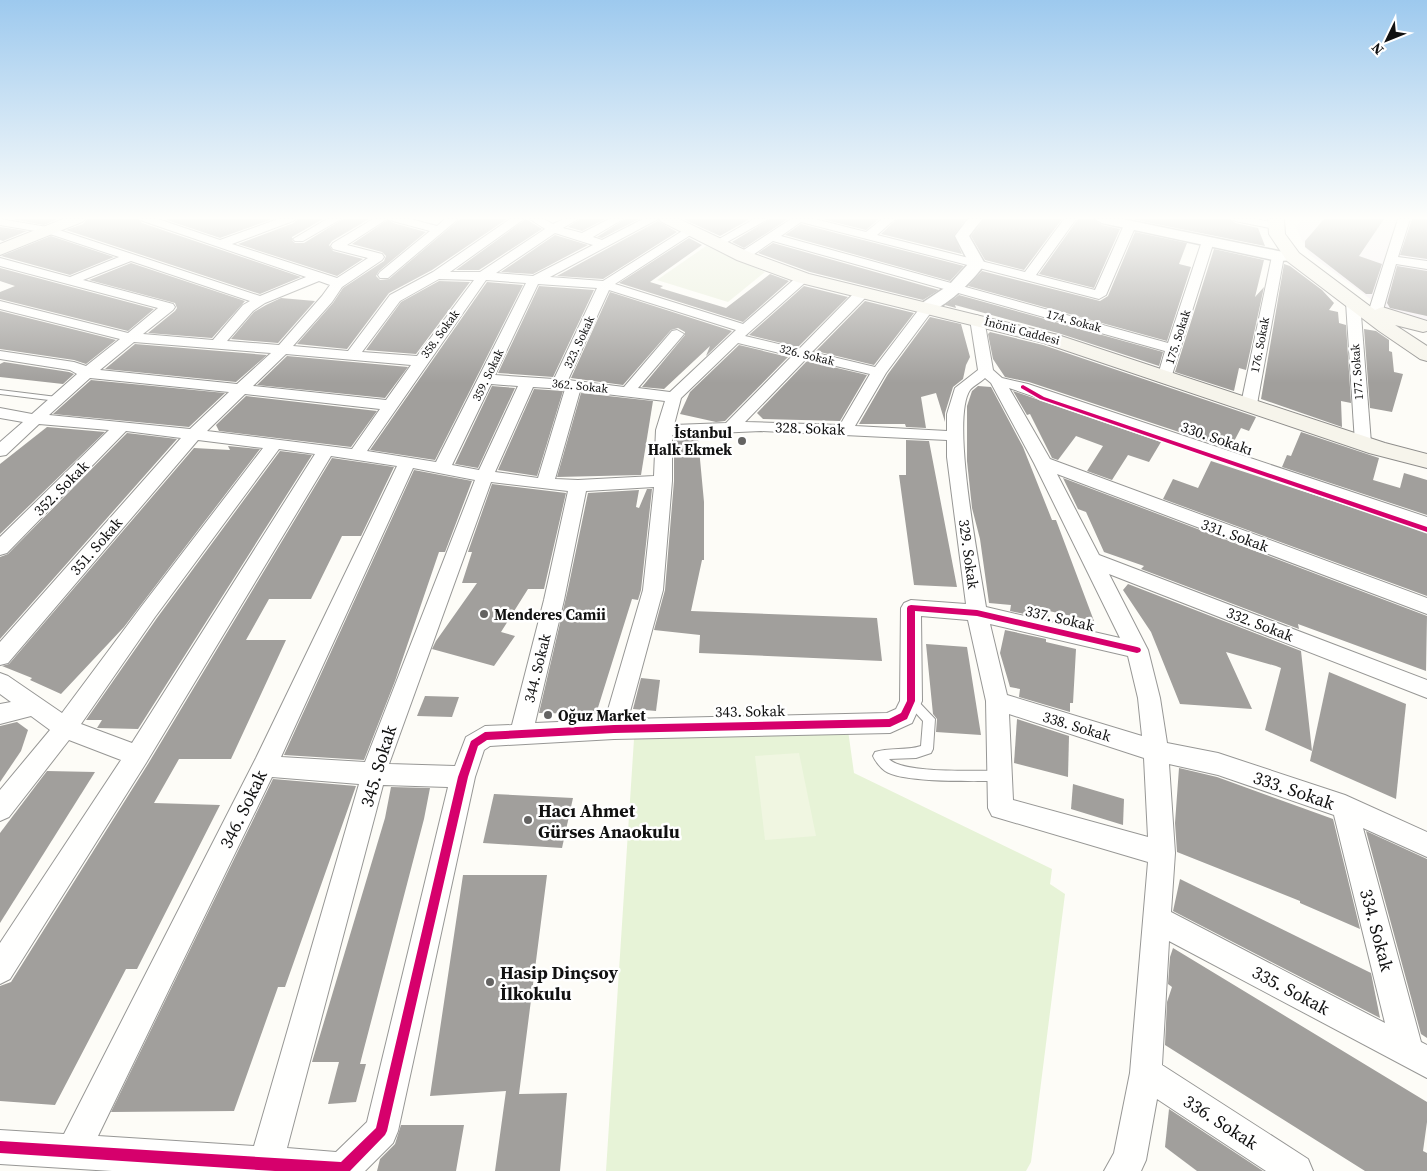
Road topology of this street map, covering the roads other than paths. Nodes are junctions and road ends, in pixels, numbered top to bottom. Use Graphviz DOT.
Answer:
graph roads {
  1 [pos="45,274"];
  2 [pos="87,274"];
  3 [pos="180,274"];
  4 [pos="308,274"];
  5 [pos="353,274"];
  6 [pos="486,274"];
  7 [pos="547,274"];
  8 [pos="619,274"];
  9 [pos="791,274"];
  10 [pos="903,274"];
  11 [pos="968,274"];
  12 [pos="1015,274"];
  13 [pos="1030,274"];
  14 [pos="1109,274"];
  15 [pos="1198,274"];
  16 [pos="1281,274"];
  17 [pos="1311,274"];
  18 [pos="1329,274"];
  19 [pos="1388,274"];
  20 [pos="437,275"];
  21 [pos="483,276"];
  22 [pos="318,277"];
  23 [pos="1028,277"];
  24 [pos="803,278"];
  25 [pos="70,280"];
  26 [pos="533,281"];
  27 [pos="337,284"];
  28 [pos="605,285"];
  29 [pos="955,288"];
  30 [pos="863,292"];
  31 [pos="260,300"];
  32 [pos="1353,302"];
  33 [pos="0,305"];
  34 [pos="928,307"];
  35 [pos="1376,310"];
  36 [pos="977,319"];
  37 [pos="1425,326"];
  38 [pos="741,333"];
  39 [pos="677,334"];
  40 [pos="130,337"];
  41 [pos="218,343"];
  42 [pos="283,349"];
  43 [pos="1174,349"];
  44 [pos="1425,352"];
  45 [pos="353,354"];
  46 [pos="802,354"];
  47 [pos="0,355"];
  48 [pos="421,361"];
  49 [pos="879,372"];
  50 [pos="87,373"];
  51 [pos="1165,375"];
  52 [pos="992,376"];
  53 [pos="487,379"];
  54 [pos="528,381"];
  55 [pos="567,384"];
  56 [pos="243,389"];
  57 [pos="628,391"];
  58 [pos="0,392"];
  59 [pos="674,397"];
  60 [pos="57,399"];
  61 [pos="1249,404"];
  62 [pos="391,405"];
  63 [pos="0,413"];
  64 [pos="34,419"];
  65 [pos="122,426"];
  66 [pos="731,427"];
  67 [pos="664,430"];
  68 [pos="845,430"];
  69 [pos="192,436"];
  70 [pos="955,436"];
  71 [pos="274,444"];
  72 [pos="1379,449"];
  73 [pos="326,450"];
  74 [pos="0,451"];
  75 [pos="356,455"];
  76 [pos="1427,461"];
  77 [pos="407,462"];
  78 [pos="1043,463"];
  79 [pos="442,468"];
  80 [pos="1427,468"];
  81 [pos="1427,472"];
  82 [pos="485,476"];
  83 [pos="664,482"];
  84 [pos="544,484"];
  85 [pos="578,486"];
  86 [pos="1427,524"];
  87 [pos="0,548"];
  88 [pos="1092,560"];
  89 [pos="1427,606"];
  90 [pos="977,613"];
  91 [pos="1137,650"];
  92 [pos="0,656"];
  93 [pos="0,682"];
  94 [pos="1427,689"];
  95 [pos="911,701"];
  96 [pos="998,701"];
  97 [pos="35,706"];
  98 [pos="0,714"];
  99 [pos="65,728"];
  100 [pos="614,728"];
  101 [pos="521,734"];
  102 [pos="1156,751"];
  103 [pos="137,756"];
  104 [pos="264,766"];
  105 [pos="374,774"];
  106 [pos="1000,776"];
  107 [pos="463,777"];
  108 [pos="1,805"];
  109 [pos="1345,807"];
  110 [pos="1427,845"];
  111 [pos="1162,853"];
  112 [pos="1156,919"];
  113 [pos="0,969"];
  114 [pos="1418,1057"];
  115 [pos="1146,1072"];
  116 [pos="0,1147"];
  117 [pos="73,1152"];
  118 [pos="266,1164"];
  119 [pos="1121,1171"];
  120 [pos="1296,1171"];
  1 -- 25 [label="street"];
  2 -- 25 [label="street"];
  3 -- 31 [label="street"];
  4 -- 22 [label="street"];
  5 -- 27 [label="street"];
  6 -- 21 [label="street, 358. Sokak"];
  7 -- 26 [label="street"];
  8 -- 28 [label="street"];
  9 -- 24 [label="main road, İnönü Caddesi"];
  10 -- 29 [label="street, 174. Sokak"];
  11 -- 29 [label="street"];
  12 -- 23 [label="street"];
  13 -- 23 [label="street"];
  14 -- 23 [label="street"];
  15 -- 43 [label="street, 175. Sokak"];
  16 -- 61 [label="street, 176. Sokak"];
  17 -- 32 [label="main road"];
  18 -- 35 [label="main road"];
  19 -- 35 [label="street"];
  20 -- 21 [label="street, 326. Sokak"];
  20 -- 45 [label="street"];
  21 -- 26 [label="street, 326. Sokak"];
  21 -- 48 [label="street, 358. Sokak"];
  22 -- 27 [label="street"];
  22 -- 31 [label="street"];
  24 -- 30 [label="main road, İnönü Caddesi"];
  24 -- 38 [label="street"];
  25 -- 40 [label="street"];
  26 -- 28 [label="street, 326. Sokak"];
  26 -- 53 [label="street, 359. Sokak"];
  27 -- 42 [label="street, 351. Sokak"];
  28 -- 38 [label="street, 326. Sokak"];
  28 -- 55 [label="street, 323. Sokak"];
  29 -- 34 [label="street"];
  29 -- 43 [label="street, 174. Sokak"];
  30 -- 34 [label="main road, İnönü Caddesi"];
  30 -- 46 [label="street"];
  31 -- 41 [label="street"];
  32 -- 44 [label="main road"];
  32 -- 72 [label="street, 177. Sokak"];
  33 -- 40 [label="street"];
  34 -- 36 [label="main road, İnönü Caddesi"];
  34 -- 49 [label="street"];
  35 -- 37 [label="main road"];
  36 -- 51 [label="main road, İnönü Caddesi"];
  36 -- 52 [label="street"];
  37 -- 44 [label="main road"];
  38 -- 46 [label="street, 326. Sokak"];
  38 -- 59 [label="street"];
  39 -- 57 [label="street"];
  40 -- 41 [label="street"];
  40 -- 50 [label="street"];
  41 -- 42 [label="street"];
  42 -- 45 [label="street"];
  42 -- 56 [label="street, 351. Sokak"];
  43 -- 51 [label="street, 175. Sokak"];
  45 -- 48 [label="street"];
  46 -- 49 [label="street, 326. Sokak"];
  46 -- 66 [label="street"];
  47 -- 50 [label="street"];
  48 -- 62 [label="street, 358. Sokak"];
  49 -- 68 [label="street"];
  50 -- 56 [label="street"];
  50 -- 60 [label="street"];
  51 -- 61 [label="main road, İnönü Caddesi"];
  52 -- 70 [label="street, 329. Sokak"];
  52 -- 78 [label="street"];
  52 -- 86 [label="street, 330. Sokakı"];
  53 -- 54 [label="street, 362. Sokak"];
  53 -- 79 [label="street, 359. Sokak"];
  54 -- 55 [label="street, 362. Sokak"];
  54 -- 82 [label="street, 345. Sokak"];
  55 -- 57 [label="street, 362. Sokak"];
  55 -- 84 [label="street, 323. Sokak"];
  56 -- 62 [label="street"];
  56 -- 69 [label="street, 351. Sokak"];
  57 -- 59 [label="street, 362. Sokak"];
  58 -- 60 [label="lane"];
  59 -- 67 [label="street"];
  60 -- 64 [label="street"];
  61 -- 72 [label="main road, İnönü Caddesi"];
  62 -- 75 [label="street, 358. Sokak"];
  63 -- 64 [label="street"];
  64 -- 65 [label="street"];
  64 -- 74 [label="street"];
  65 -- 69 [label="street"];
  65 -- 87 [label="street, 352. Sokak"];
  66 -- 67 [label="street, 328. Sokak"];
  66 -- 68 [label="street, 328. Sokak"];
  67 -- 83 [label="street"];
  68 -- 70 [label="street, 328. Sokak"];
  69 -- 71 [label="street"];
  69 -- 92 [label="street, 351. Sokak"];
  70 -- 90 [label="street, 329. Sokak"];
  71 -- 73 [label="street"];
  71 -- 99 [label="street"];
  72 -- 76 [label="main road"];
  72 -- 80 [label="main road"];
  72 -- 81 [label="main road"];
  73 -- 75 [label="street"];
  73 -- 103 [label="street"];
  75 -- 77 [label="street"];
  77 -- 79 [label="street"];
  77 -- 104 [label="street, 346. Sokak"];
  78 -- 88 [label="street"];
  78 -- 89 [label="street, 331. Sokak"];
  79 -- 82 [label="street"];
  82 -- 84 [label="street"];
  82 -- 105 [label="street, 345. Sokak"];
  83 -- 85 [label="street"];
  83 -- 100 [label="street"];
  84 -- 85 [label="street"];
  85 -- 101 [label="street, 344. Sokak"];
  88 -- 91 [label="street"];
  88 -- 94 [label="street, 332. Sokak"];
  90 -- 91 [label="street, 337. Sokak"];
  90 -- 95 [label="street, 337. Sokak"];
  90 -- 96 [label="street, 329. Sokak"];
  91 -- 102 [label="street"];
  93 -- 97 [label="street"];
  95 -- 100 [label="street, 343. Sokak"];
  95 -- 106 [label="lane"];
  96 -- 102 [label="street, 338. Sokak"];
  96 -- 106 [label="street, 329. Sokak"];
  97 -- 98 [label="street"];
  97 -- 99 [label="street"];
  99 -- 103 [label="street"];
  99 -- 108 [label="street"];
  100 -- 101 [label="street, 343. Sokak"];
  101 -- 107 [label="street, 343. Sokak"];
  102 -- 109 [label="street, 333. Sokak"];
  102 -- 111 [label="street"];
  103 -- 113 [label="street"];
  104 -- 105 [label="street"];
  104 -- 117 [label="street, 346. Sokak"];
  105 -- 107 [label="street"];
  105 -- 118 [label="street, 345. Sokak"];
  106 -- 111 [label="street, 329. Sokak"];
  107 -- 118 [label="street"];
  109 -- 110 [label="street, 333. Sokak"];
  109 -- 114 [label="street, 334. Sokak"];
  111 -- 112 [label="street"];
  112 -- 114 [label="street, 335. Sokak"];
  112 -- 115 [label="street"];
  115 -- 119 [label="street"];
  115 -- 120 [label="street, 336. Sokak"];
  116 -- 117 [label="street"];
  117 -- 118 [label="street"];
}
